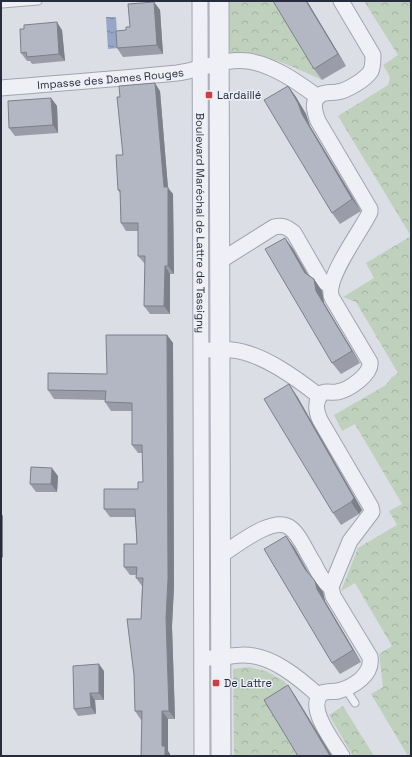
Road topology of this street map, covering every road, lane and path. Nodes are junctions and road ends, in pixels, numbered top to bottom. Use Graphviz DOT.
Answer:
graph roads {
  1 [pos="35,1"];
  2 [pos="200,1"];
  3 [pos="219,1"];
  4 [pos="341,1"];
  5 [pos="2,4"];
  6 [pos="220,64"];
  7 [pos="200,68"];
  8 [pos="1,88"];
  9 [pos="318,97"];
  10 [pos="220,261"];
  11 [pos="331,286"];
  12 [pos="201,350"];
  13 [pos="220,350"];
  14 [pos="319,396"];
  15 [pos="221,555"];
  16 [pos="331,587"];
  17 [pos="202,658"];
  18 [pos="221,658"];
  19 [pos="345,688"];
  20 [pos="319,696"];
  21 [pos="354,703"];
  22 [pos="202,756"];
  23 [pos="221,756"];
  24 [pos="342,756"];
  1 -- 5 [label="lane"];
  2 -- 7 [label="street, Boulevard Maréchal de Lattre de Tassigny"];
  3 -- 6 [label="street, Boulevard Maréchal de Lattre de Tassigny"];
  4 -- 9 [label="street"];
  6 -- 7 [label="street, Impasse des Dames Rouges"];
  6 -- 9 [label="street"];
  6 -- 10 [label="street, Boulevard Maréchal de Lattre de Tassigny"];
  7 -- 8 [label="street, Impasse des Dames Rouges"];
  7 -- 12 [label="street, Boulevard Maréchal de Lattre de Tassigny"];
  9 -- 11 [label="street"];
  10 -- 11 [label="street, Boulevard Maréchal de Lattre de Tassigny"];
  10 -- 13 [label="street, Boulevard Maréchal de Lattre de Tassigny"];
  11 -- 14 [label="street"];
  12 -- 13 [label="street, Boulevard Maréchal de Lattre de Tassigny"];
  12 -- 17 [label="street, Boulevard Maréchal de Lattre de Tassigny"];
  13 -- 14 [label="street, Boulevard Maréchal de Lattre de Tassigny"];
  13 -- 15 [label="street, Boulevard Maréchal de Lattre de Tassigny"];
  14 -- 16 [label="street"];
  15 -- 16 [label="street"];
  15 -- 18 [label="street, Boulevard Maréchal de Lattre de Tassigny"];
  16 -- 19 [label="street"];
  17 -- 18 [label="street"];
  17 -- 22 [label="street, Boulevard Maréchal de Lattre de Tassigny"];
  18 -- 20 [label="street"];
  18 -- 23 [label="street, Boulevard Maréchal de Lattre de Tassigny"];
  19 -- 20 [label="street"];
  19 -- 21 [label="lane"];
  20 -- 24 [label="street"];
}
